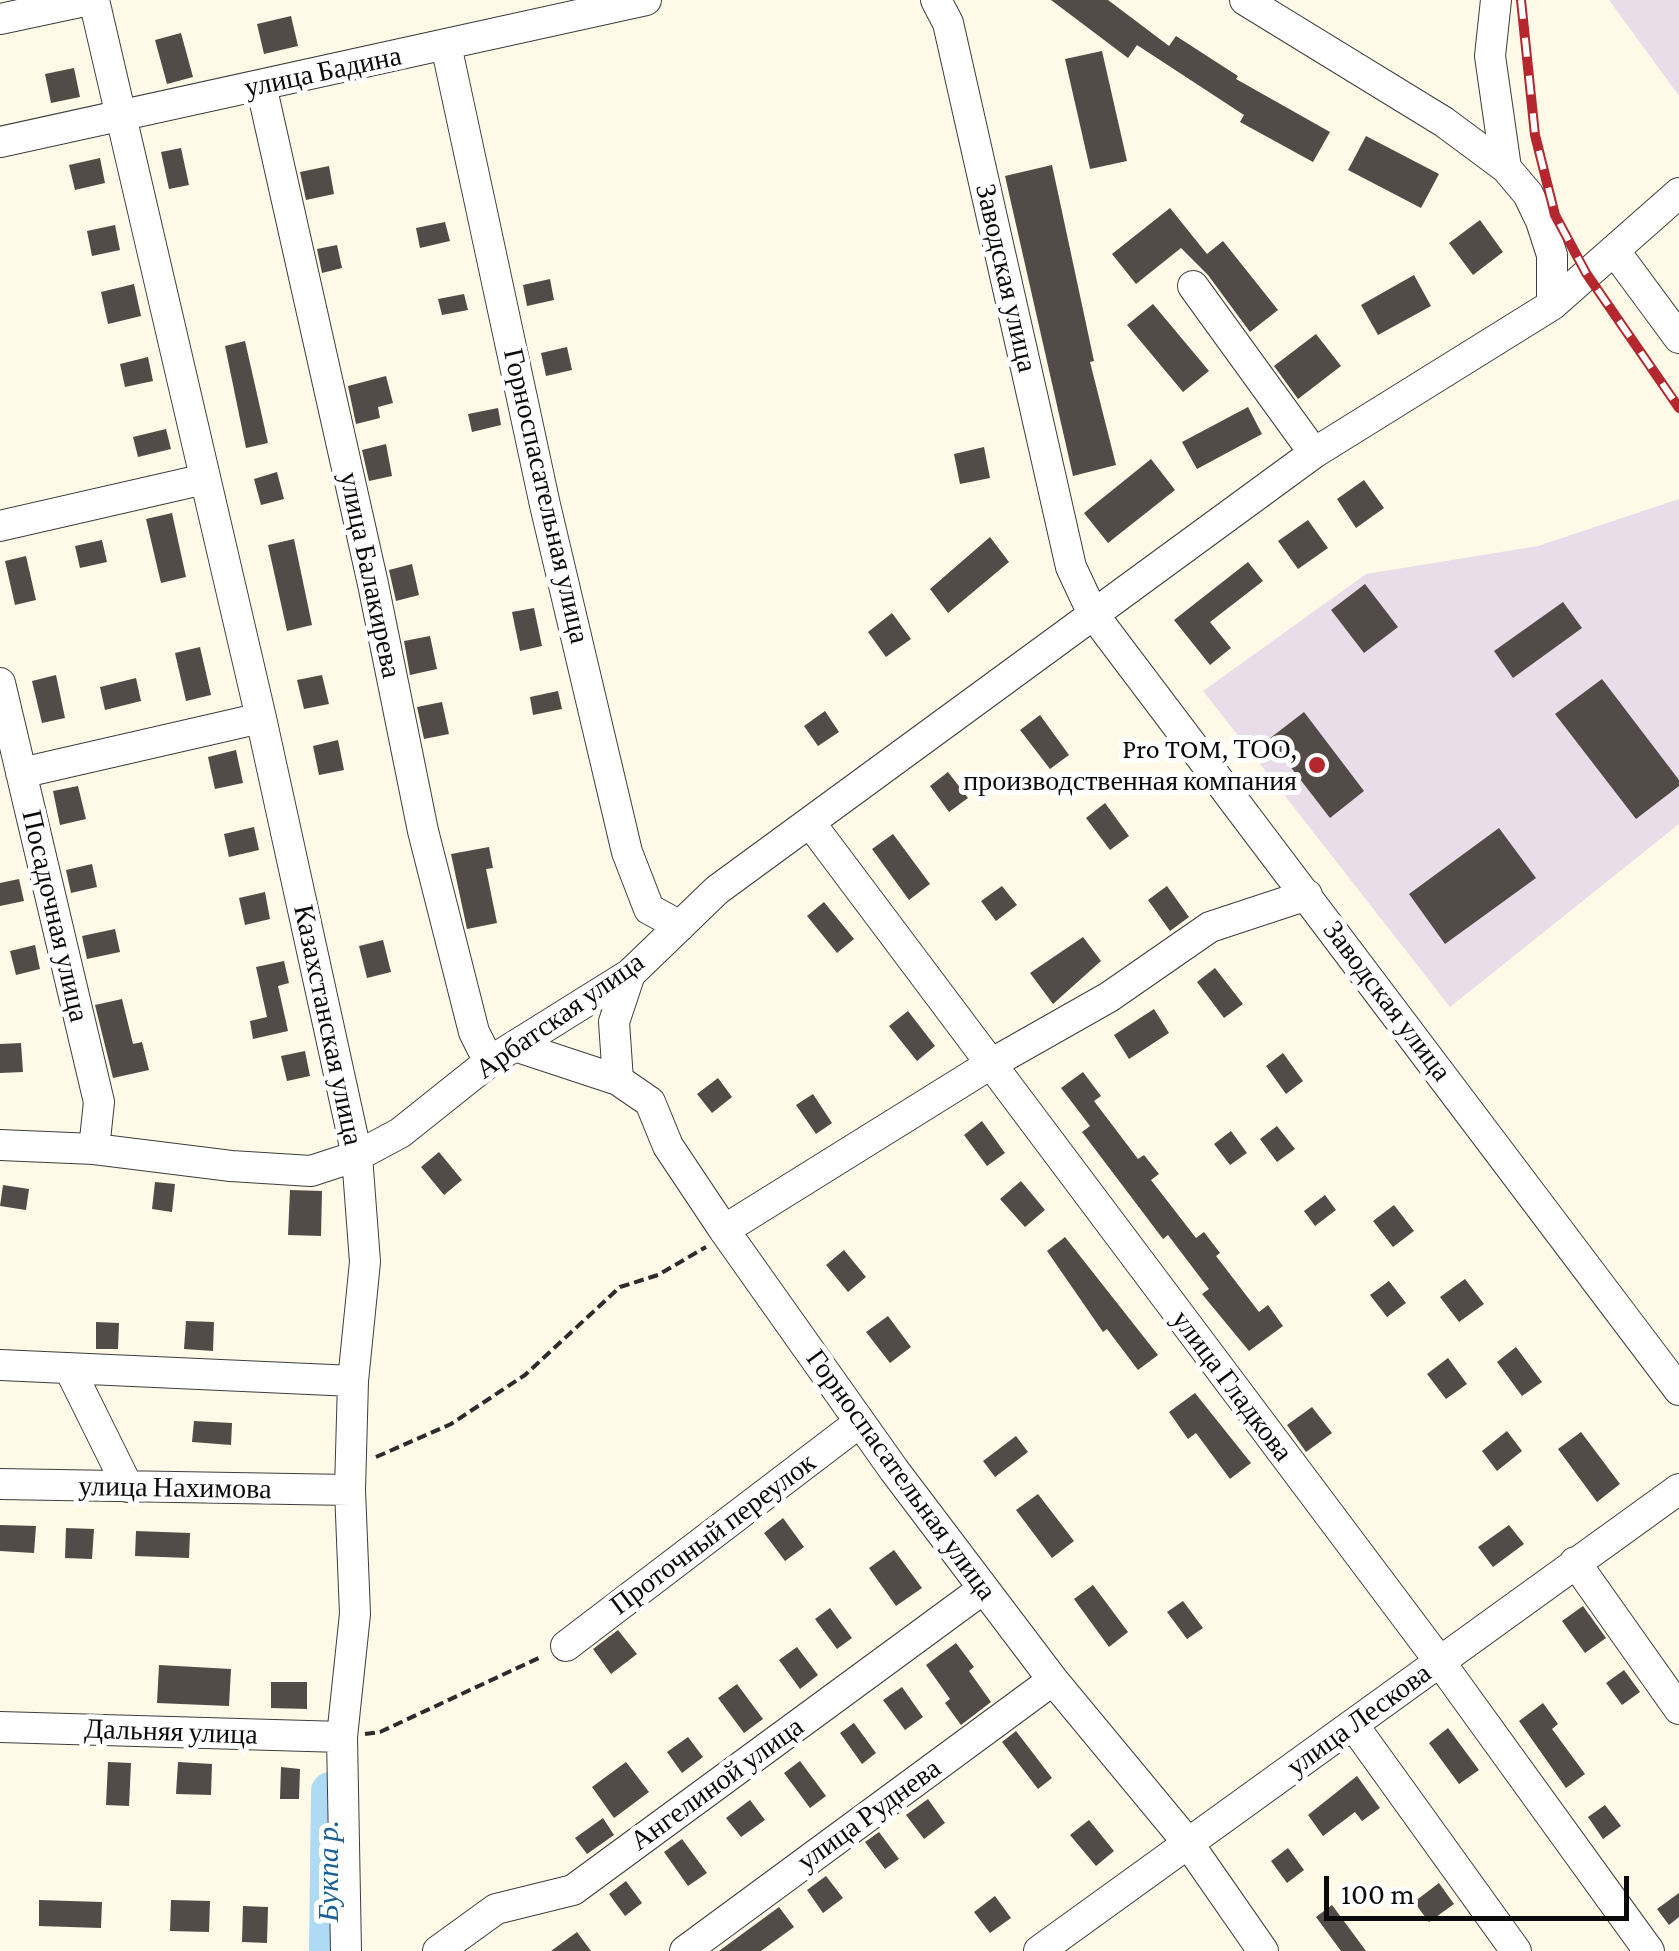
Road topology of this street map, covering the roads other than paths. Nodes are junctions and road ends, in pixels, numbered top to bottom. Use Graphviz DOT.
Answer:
graph roads {
  1 [pos="91,0"];
  2 [pos="646,0"];
  3 [pos="936,0"];
  4 [pos="1246,0"];
  5 [pos="1496,0"];
  6 [pos="0,19"];
  7 [pos="446,45"];
  8 [pos="261,85"];
  9 [pos="119,118"];
  10 [pos="0,142"];
  11 [pos="1506,168"];
  12 [pos="1679,193"];
  13 [pos="1614,250"];
  14 [pos="1193,286"];
  15 [pos="1552,305"];
  16 [pos="1679,338"];
  17 [pos="1314,452"];
  18 [pos="206,479"];
  19 [pos="0,526"];
  20 [pos="1093,614"];
  21 [pos="0,683"];
  22 [pos="261,718"];
  23 [pos="21,774"];
  24 [pos="810,824"];
  25 [pos="1307,894"];
  26 [pos="680,926"];
  27 [pos="630,974"];
  28 [pos="515,1046"];
  29 [pos="489,1062"];
  30 [pos="989,1066"];
  31 [pos="618,1080"];
  32 [pos="0,1145"];
  33 [pos="94,1148"];
  34 [pos="357,1156"];
  35 [pos="724,1230"];
  36 [pos="0,1365"];
  37 [pos="68,1368"];
  38 [pos="354,1381"];
  39 [pos="1679,1390"];
  40 [pos="860,1422"];
  41 [pos="352,1478"];
  42 [pos="0,1484"];
  43 [pos="128,1487"];
  44 [pos="1679,1489"];
  45 [pos="1575,1562"];
  46 [pos="983,1589"];
  47 [pos="566,1646"];
  48 [pos="1440,1662"];
  49 [pos="1053,1680"];
  50 [pos="1679,1708"];
  51 [pos="1354,1726"];
  52 [pos="0,1727"];
  53 [pos="342,1737"];
  54 [pos="1188,1843"];
  55 [pos="346,1951"];
  56 [pos="438,1951"];
  57 [pos="685,1951"];
  58 [pos="1039,1951"];
  59 [pos="1263,1951"];
  60 [pos="1516,1951"];
  61 [pos="1649,1951"];
  1 -- 6 [label="street"];
  1 -- 9 [label="street, Казахстанская улица"];
  2 -- 7 [label="street, улица Бадина"];
  3 -- 20 [label="street, Заводская улица"];
  4 -- 11 [label="street"];
  5 -- 11 [label="street"];
  7 -- 8 [label="street, улица Бадина"];
  7 -- 26 [label="street, Горноспасательная улица"];
  8 -- 9 [label="street, улица Бадина"];
  8 -- 29 [label="street, улица Балакирева"];
  9 -- 10 [label="street, улица Бадина"];
  9 -- 18 [label="street, Казахстанская улица"];
  11 -- 15 [label="street"];
  12 -- 13 [label="street"];
  13 -- 15 [label="street"];
  13 -- 16 [label="street"];
  14 -- 17 [label="street"];
  15 -- 17 [label="street"];
  17 -- 20 [label="street"];
  18 -- 19 [label="street"];
  18 -- 22 [label="street, Казахстанская улица"];
  20 -- 24 [label="street, Арбатская улица"];
  20 -- 25 [label="street, Заводская улица"];
  21 -- 23 [label="street, Посадочная улица"];
  22 -- 23 [label="street"];
  22 -- 34 [label="street, Казахстанская улица"];
  23 -- 33 [label="street, Посадочная улица"];
  24 -- 26 [label="street, Арбатская улица"];
  24 -- 30 [label="street, улица Гладкова"];
  25 -- 30 [label="street"];
  25 -- 39 [label="street, Заводская улица"];
  26 -- 27 [label="street, Арбатская улица"];
  27 -- 28 [label="street, Арбатская улица"];
  27 -- 31 [label="street"];
  28 -- 29 [label="street, Арбатская улица"];
  28 -- 31 [label="street"];
  29 -- 34 [label="street, Арбатская улица"];
  30 -- 35 [label="street"];
  30 -- 48 [label="street, улица Гладкова"];
  31 -- 35 [label="street, Горноспасательная улица"];
  32 -- 33 [label="street, Арбатская улица"];
  33 -- 34 [label="street, Арбатская улица"];
  34 -- 38 [label="street, Казахстанская улица"];
  35 -- 40 [label="street, Горноспасательная улица"];
  36 -- 37 [label="street"];
  37 -- 38 [label="street"];
  37 -- 43 [label="street"];
  38 -- 41 [label="street, Казахстанская улица"];
  40 -- 46 [label="street, Горноспасательная улица"];
  40 -- 47 [label="street, Проточный переулок"];
  41 -- 43 [label="street, улица Нахимова"];
  41 -- 53 [label="street, Казахстанская улица"];
  42 -- 43 [label="street, улица Нахимова"];
  44 -- 45 [label="street, улица Лескова"];
  45 -- 48 [label="street, улица Лескова"];
  45 -- 50 [label="street"];
  46 -- 49 [label="street, Горноспасательная улица"];
  46 -- 56 [label="street, Ангелиной улица"];
  48 -- 51 [label="street, улица Лескова"];
  48 -- 61 [label="street, улица Гладкова"];
  49 -- 54 [label="street, Горноспасательная улица"];
  49 -- 57 [label="street, улица Руднева"];
  51 -- 54 [label="street, улица Лескова"];
  51 -- 60 [label="street"];
  52 -- 53 [label="street, Дальняя улица"];
  53 -- 55 [label="street, Казахстанская улица"];
  54 -- 58 [label="street, улица Лескова"];
  54 -- 59 [label="street, Горноспасательная улица"];
}
